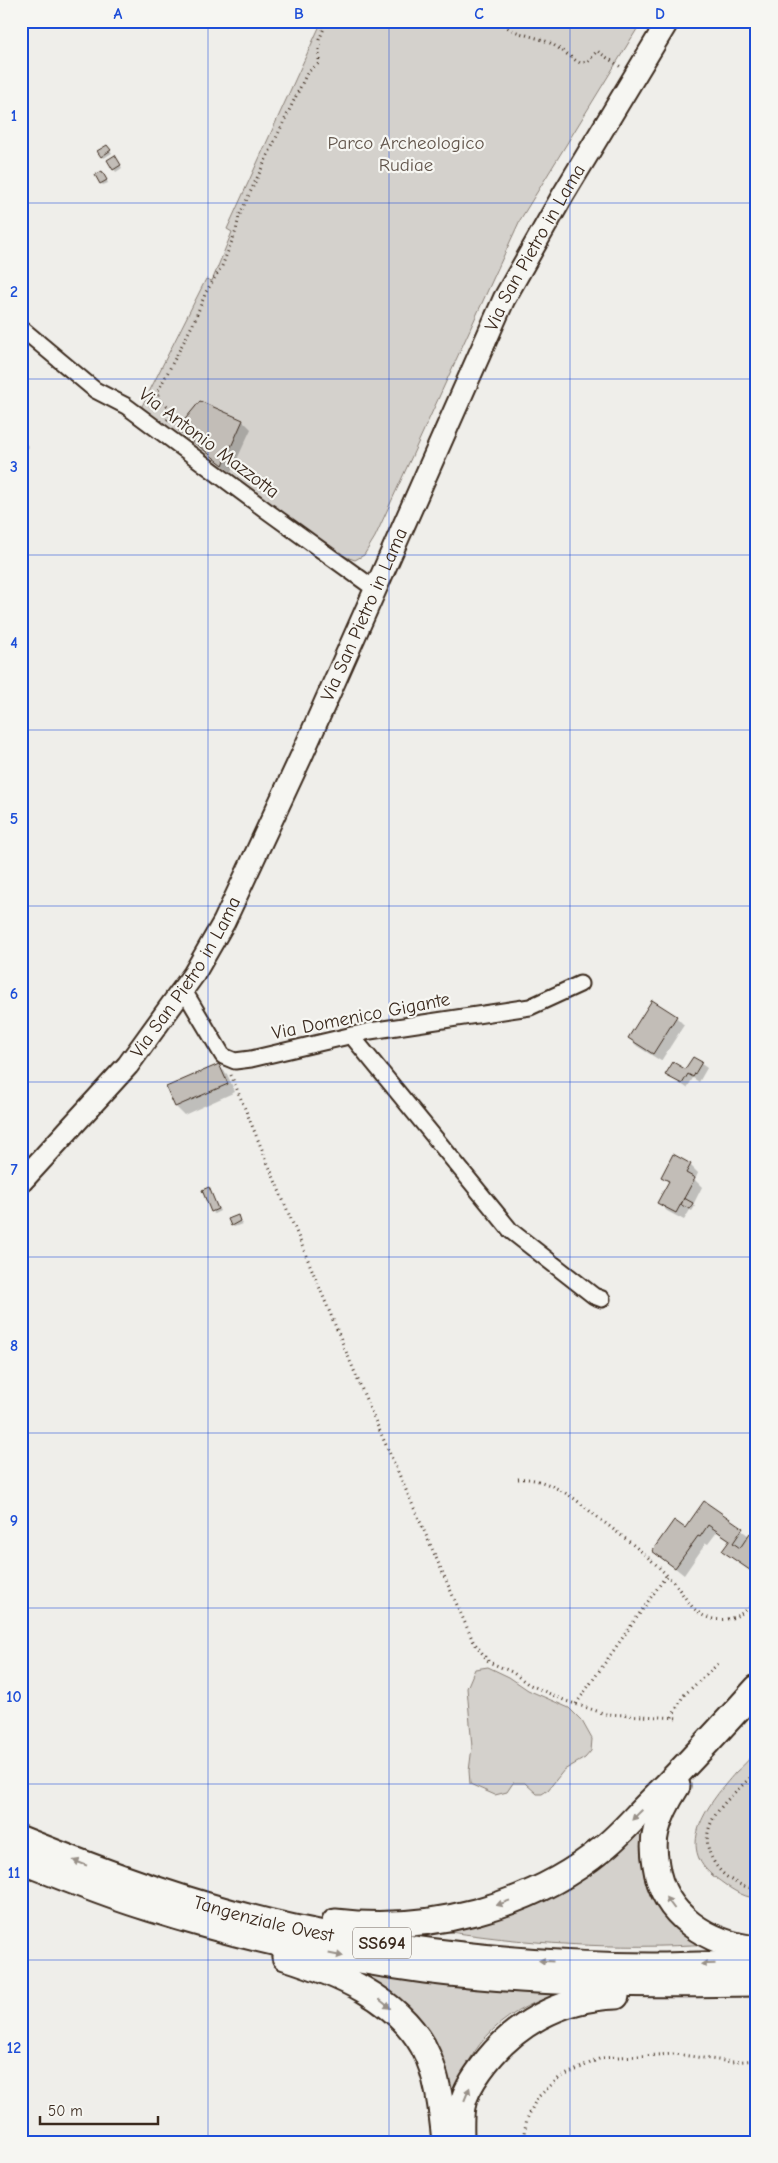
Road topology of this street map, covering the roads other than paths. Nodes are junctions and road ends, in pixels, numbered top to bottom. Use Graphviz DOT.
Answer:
graph roads {
  1 [pos="668,21"];
  2 [pos="21,328"];
  3 [pos="375,589"];
  4 [pos="580,984"];
  5 [pos="183,989"];
  6 [pos="351,1035"];
  7 [pos="21,1182"];
  8 [pos="602,1299"];
  9 [pos="757,1688"];
  10 [pos="697,1756"];
  11 [pos="21,1839"];
  12 [pos="21,1861"];
  13 [pos="115,1876"];
  14 [pos="147,1908"];
  15 [pos="757,1950"];
  16 [pos="757,1963"];
  17 [pos="757,1983"];
  18 [pos="757,1991"];
  19 [pos="445,2142"];
  20 [pos="461,2142"];
  1 -- 3 [label="main road, Via San Pietro in Lama"];
  2 -- 3 [label="street, Via Antonio Mazzotta"];
  3 -- 5 [label="main road, Via San Pietro in Lama"];
  4 -- 6 [label="street, Via Domenico Gigante"];
  5 -- 6 [label="street, Via Domenico Gigante"];
  5 -- 7 [label="main road, Via San Pietro in Lama"];
  6 -- 8 [label="street"];
  9 -- 10 [label="highway"];
  10 -- 13 [label="highway, one-way"];
  15 -- 10 [label="highway, one-way"];
  13 -- 11 [label="highway, Tangenziale Ovest / SS694, one-way"];
  12 -- 14 [label="highway, Tangenziale Ovest / SS694"];
  16 -- 13 [label="highway, Tangenziale Ovest / SS694, one-way"];
  14 -- 17 [label="highway, Tangenziale Ovest / SS694, one-way"];
  14 -- 19 [label="highway, one-way"];
  20 -- 18 [label="highway, one-way"];
}
